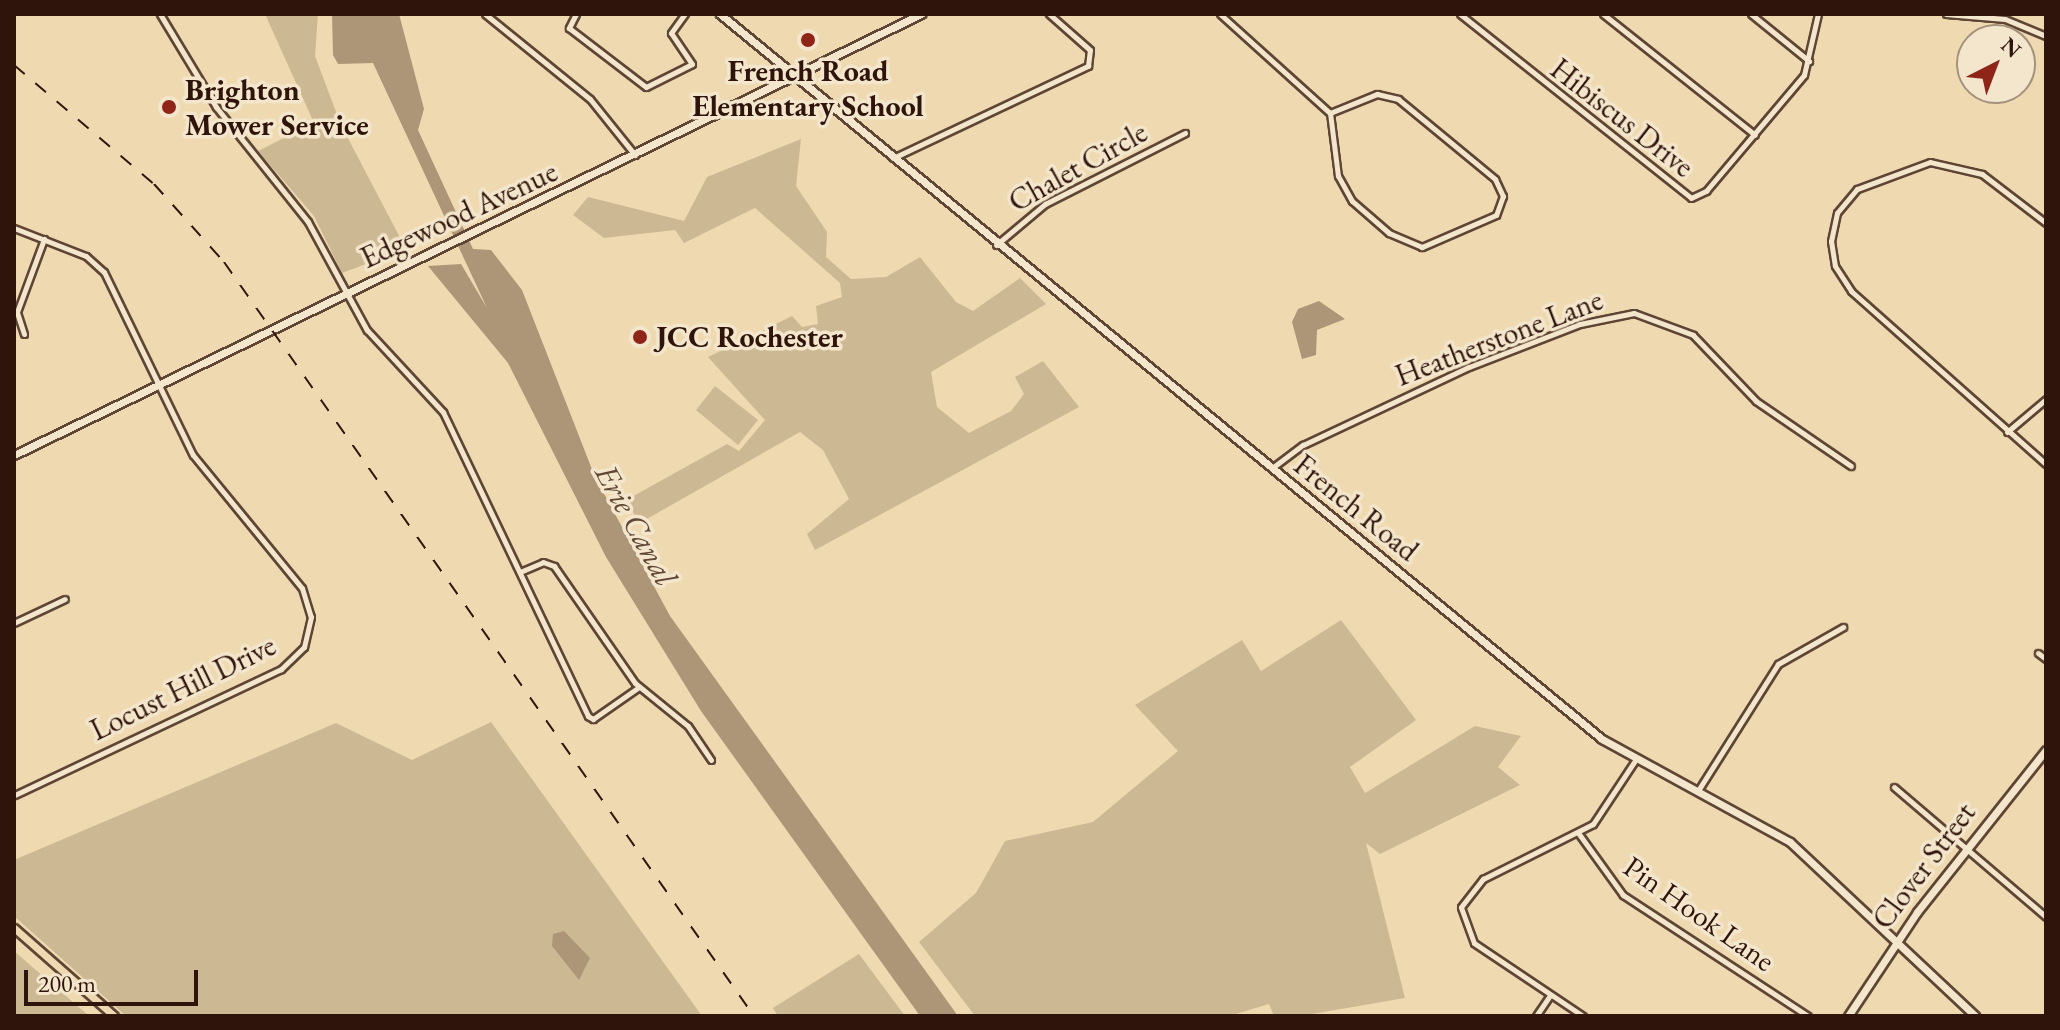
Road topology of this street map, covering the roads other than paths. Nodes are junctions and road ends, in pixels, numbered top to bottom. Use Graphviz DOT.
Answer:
graph roads {
  1 [pos="160,14"];
  2 [pos="485,14"];
  3 [pos="576,14"];
  4 [pos="685,14"];
  5 [pos="720,14"];
  6 [pos="921,14"];
  7 [pos="1049,14"];
  8 [pos="1220,14"];
  9 [pos="1460,14"];
  10 [pos="1603,14"];
  11 [pos="1751,14"];
  12 [pos="1818,14"];
  13 [pos="1946,14"];
  14 [pos="2046,36"];
  15 [pos="1809,61"];
  16 [pos="795,77"];
  17 [pos="1330,113"];
  18 [pos="1185,133"];
  19 [pos="1755,135"];
  20 [pos="635,155"];
  21 [pos="892,159"];
  22 [pos="2046,223"];
  23 [pos="14,228"];
  24 [pos="44,239"];
  25 [pos="996,245"];
  26 [pos="343,296"];
  27 [pos="24,334"];
  28 [pos="160,384"];
  29 [pos="2046,399"];
  30 [pos="2007,432"];
  31 [pos="14,455"];
  32 [pos="2046,464"];
  33 [pos="1851,466"];
  34 [pos="1271,469"];
  35 [pos="520,572"];
  36 [pos="65,599"];
  37 [pos="14,623"];
  38 [pos="1843,627"];
  39 [pos="2038,653"];
  40 [pos="2046,659"];
  41 [pos="639,687"];
  42 [pos="2046,750"];
  43 [pos="1636,759"];
  44 [pos="711,760"];
  45 [pos="1894,787"];
  46 [pos="1699,789"];
  47 [pos="14,795"];
  48 [pos="1579,834"];
  49 [pos="1968,846"];
  50 [pos="2046,917"];
  51 [pos="14,928"];
  52 [pos="1895,943"];
  53 [pos="1550,995"];
  54 [pos="114,1016"];
  55 [pos="1536,1016"];
  56 [pos="1583,1016"];
  57 [pos="1808,1016"];
  58 [pos="1848,1016"];
  59 [pos="1975,1016"];
  1 -- 26 [label="street"];
  2 -- 20 [label="street"];
  3 -- 4 [label="street"];
  5 -- 16 [label="street, French Road"];
  6 -- 16 [label="street, Edgewood Avenue"];
  7 -- 21 [label="street"];
  8 -- 17 [label="street"];
  9 -- 19 [label="street, Hibiscus Drive"];
  10 -- 19 [label="street"];
  11 -- 15 [label="street"];
  12 -- 15 [label="street, Hibiscus Drive"];
  13 -- 14 [label="street"];
  15 -- 19 [label="street, Hibiscus Drive"];
  16 -- 20 [label="street, Edgewood Avenue"];
  16 -- 21 [label="street, French Road"];
  17 -- 17 [label="street"];
  18 -- 25 [label="street, Chalet Circle"];
  20 -- 26 [label="street, Edgewood Avenue"];
  21 -- 25 [label="street, French Road"];
  22 -- 30 [label="street"];
  23 -- 24 [label="street, Locust Hill Drive"];
  24 -- 27 [label="street"];
  24 -- 28 [label="street, Locust Hill Drive"];
  25 -- 34 [label="street, French Road"];
  26 -- 28 [label="street, Edgewood Avenue"];
  26 -- 35 [label="street"];
  28 -- 31 [label="street, Edgewood Avenue"];
  28 -- 47 [label="street, Locust Hill Drive"];
  29 -- 30 [label="street"];
  30 -- 32 [label="street"];
  33 -- 34 [label="street, Heatherstone Lane"];
  34 -- 43 [label="street, French Road"];
  35 -- 41 [label="street"];
  35 -- 41 [label="street"];
  36 -- 37 [label="street"];
  38 -- 46 [label="street"];
  39 -- 40 [label="street"];
  41 -- 44 [label="street"];
  42 -- 49 [label="street, Clover Street"];
  43 -- 46 [label="street, French Road"];
  43 -- 48 [label="street"];
  45 -- 49 [label="street"];
  46 -- 52 [label="street, French Road"];
  48 -- 53 [label="street"];
  48 -- 57 [label="street, Pin Hook Lane"];
  49 -- 50 [label="street"];
  49 -- 52 [label="street, Clover Street"];
  51 -- 54 [label="main road"];
  52 -- 58 [label="street, Clover Street"];
  52 -- 59 [label="street, French Road"];
  53 -- 55 [label="street"];
  53 -- 56 [label="street"];
}
